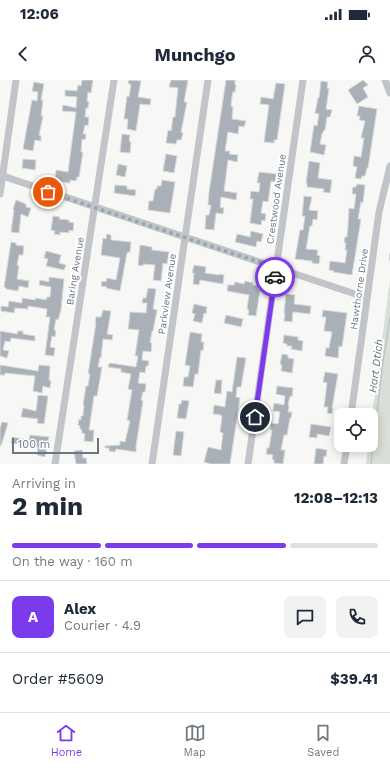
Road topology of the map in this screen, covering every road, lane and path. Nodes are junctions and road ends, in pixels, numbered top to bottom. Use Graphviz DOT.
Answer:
graph roads {
  1 [pos="16,80"];
  2 [pos="114,80"];
  3 [pos="208,80"];
  4 [pos="304,80"];
  5 [pos="385,80"];
  6 [pos="390,93"];
  7 [pos="390,166"];
  8 [pos="1,176"];
  9 [pos="0,194"];
  10 [pos="95,208"];
  11 [pos="185,237"];
  12 [pos="277,268"];
  13 [pos="367,298"];
  14 [pos="352,408"];
  15 [pos="346,452"];
  16 [pos="55,464"];
  17 [pos="152,464"];
  18 [pos="248,464"];
  19 [pos="344,464"];
  1 -- 8 [label="street"];
  2 -- 10 [label="street, Baring Avenue"];
  3 -- 11 [label="street, Parkview Avenue"];
  4 -- 12 [label="street, Crestwood Avenue"];
  5 -- 6 [label="street"];
  7 -- 13 [label="street, Hawthorne Drive"];
  8 -- 9 [label="street"];
  8 -- 10 [label="street"];
  10 -- 11 [label="street"];
  10 -- 16 [label="street, Baring Avenue"];
  11 -- 12 [label="street"];
  11 -- 17 [label="street, Parkview Avenue"];
  12 -- 13 [label="street"];
  12 -- 18 [label="street, Crestwood Avenue"];
  13 -- 14 [label="street, Hawthorne Drive"];
  15 -- 19 [label="street"];
}
